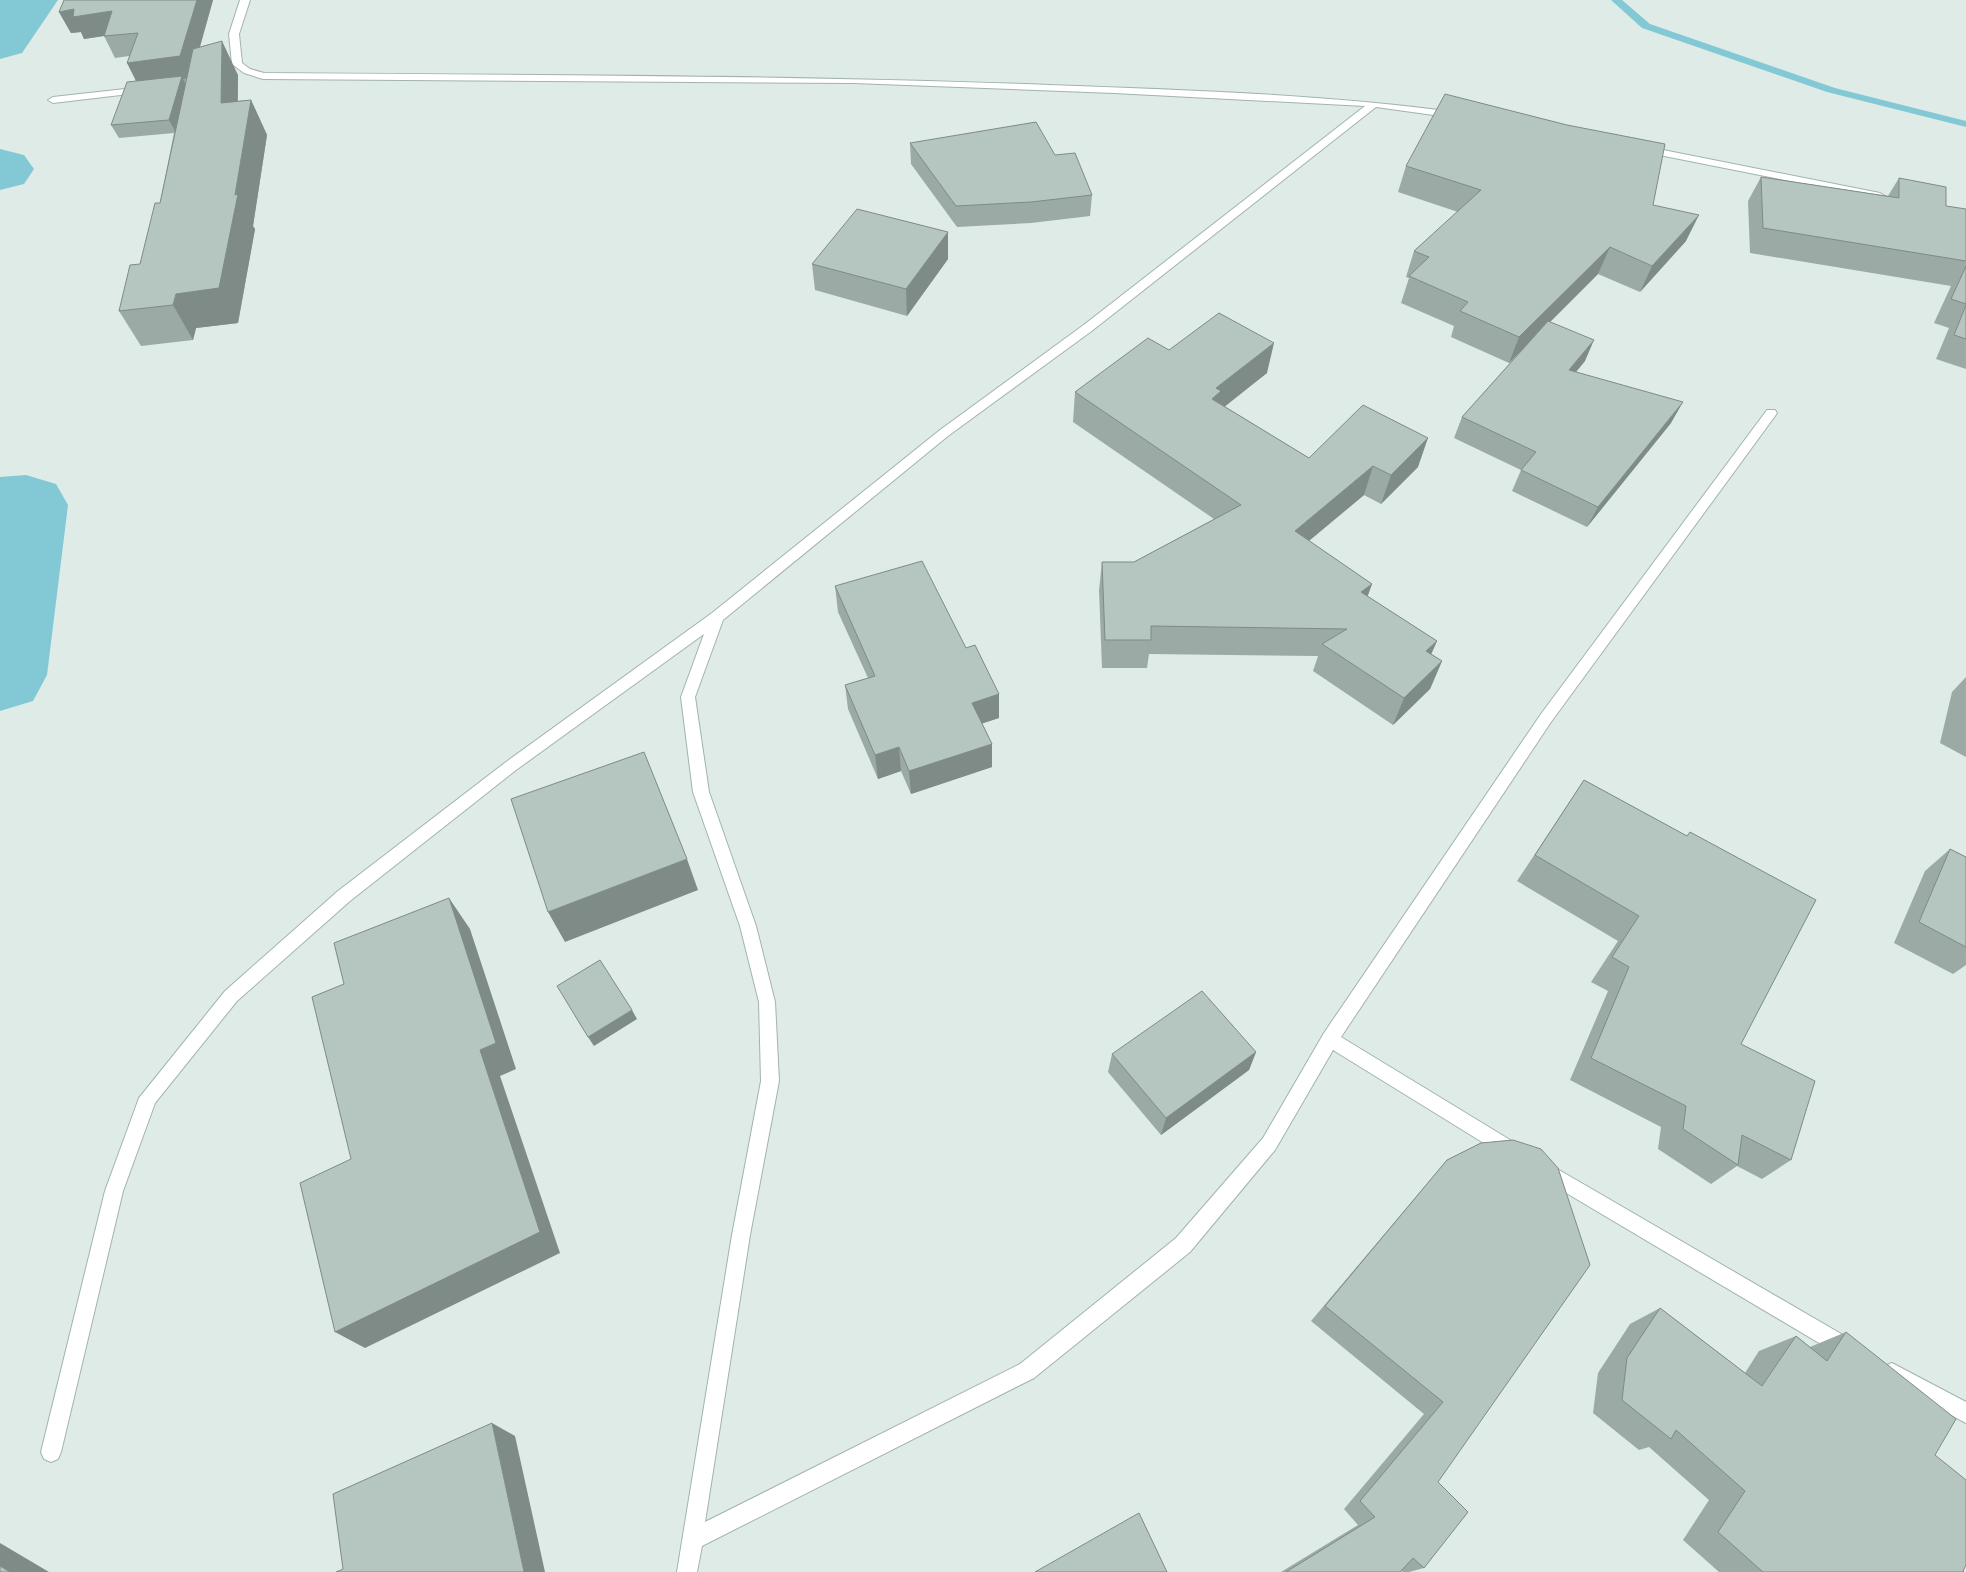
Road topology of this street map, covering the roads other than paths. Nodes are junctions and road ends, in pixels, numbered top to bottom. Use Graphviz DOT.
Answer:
graph roads {
  1 [pos="244,0"];
  2 [pos="150,89"];
  3 [pos="53,100"];
  4 [pos="1374,104"];
  5 [pos="1465,117"];
  6 [pos="1629,147"];
  7 [pos="1889,198"];
  8 [pos="1771,412"];
  9 [pos="718,617"];
  10 [pos="1330,1039"];
  11 [pos="1862,1356"];
  12 [pos="1880,1366"];
  13 [pos="1966,1413"];
  14 [pos="51,1452"];
  15 [pos="692,1540"];
  16 [pos="687,1572"];
  1 -- 4 [label="street"];
  2 -- 3 [label="street"];
  4 -- 5 [label="street"];
  4 -- 9 [label="street"];
  6 -- 7 [label="street"];
  8 -- 10 [label="street"];
  9 -- 14 [label="street"];
  9 -- 15 [label="street"];
  10 -- 11 [label="street"];
  10 -- 15 [label="street"];
  12 -- 13 [label="street"];
  15 -- 16 [label="street"];
}
